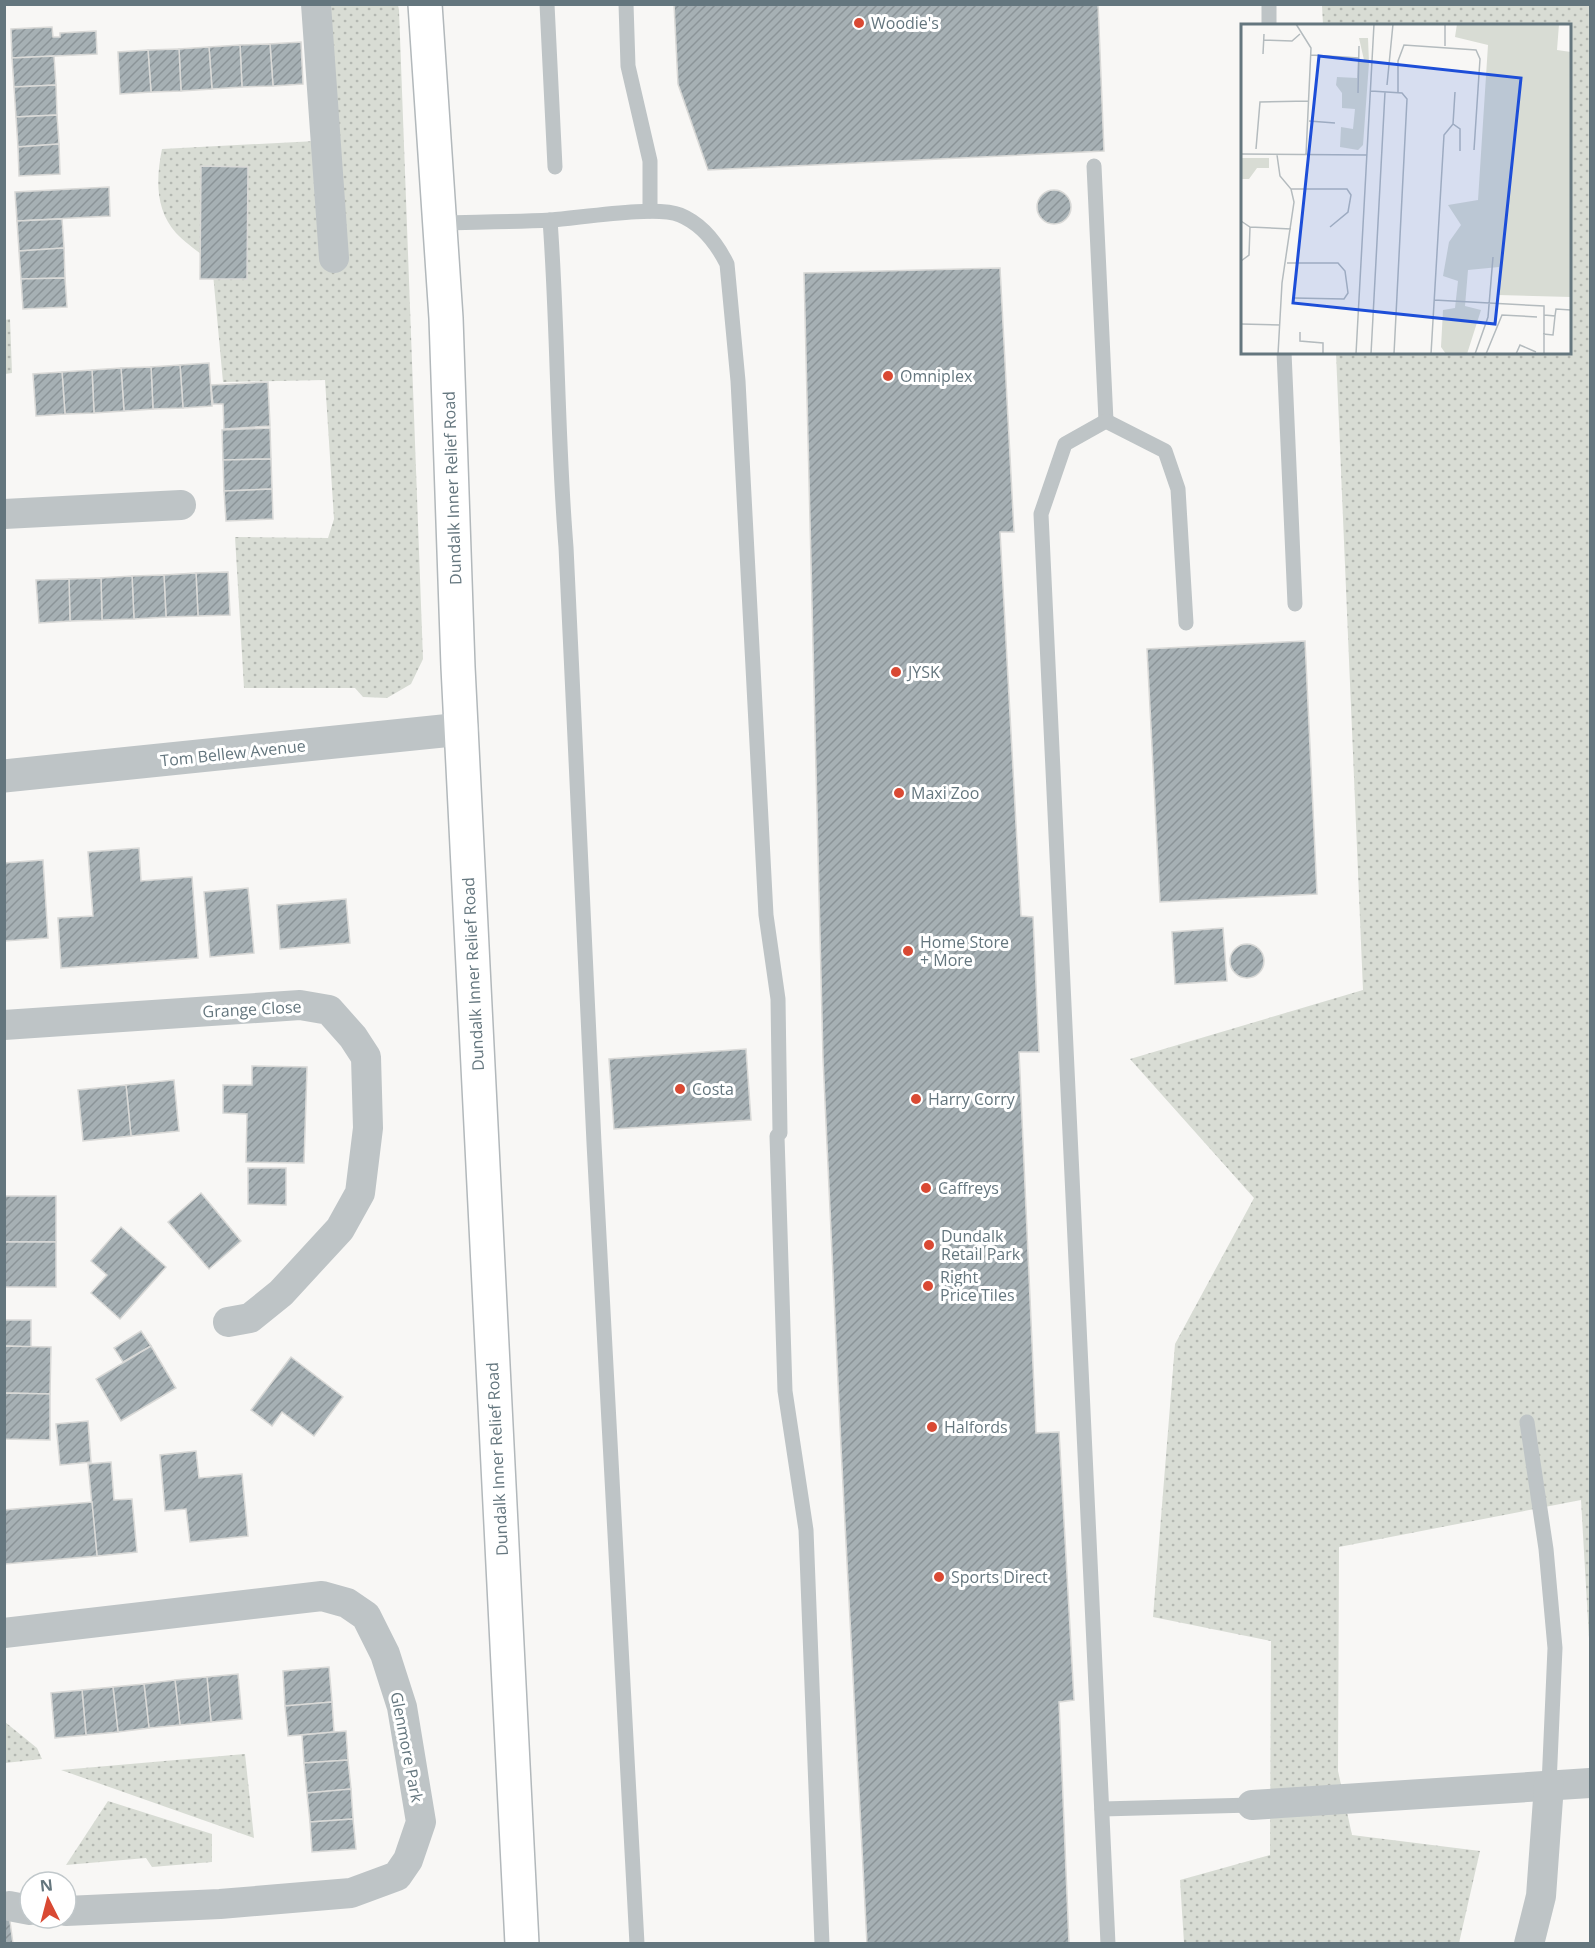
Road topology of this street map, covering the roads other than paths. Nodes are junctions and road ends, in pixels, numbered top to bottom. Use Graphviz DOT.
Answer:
graph roads {
  1 [pos="316,4"];
  2 [pos="425,4"];
  3 [pos="547,4"];
  4 [pos="626,4"];
  5 [pos="1269,4"];
  6 [pos="1269,24"];
  7 [pos="1094,166"];
  8 [pos="555,167"];
  9 [pos="650,211"];
  10 [pos="550,220"];
  11 [pos="440,223"];
  12 [pos="334,258"];
  13 [pos="1284,354"];
  14 [pos="1106,421"];
  15 [pos="181,505"];
  16 [pos="4,514"];
  17 [pos="1294,604"];
  18 [pos="1186,623"];
  19 [pos="462,729"];
  20 [pos="4,776"];
  21 [pos="4,1026"];
  22 [pos="228,1322"];
  23 [pos="1527,1422"];
  24 [pos="4,1633"];
  25 [pos="1590,1783"];
  26 [pos="1549,1785"];
  27 [pos="1252,1805"];
  28 [pos="1102,1809"];
  29 [pos="78,1910"];
  30 [pos="522,1944"];
  31 [pos="637,1944"];
  32 [pos="822,1944"];
  33 [pos="1108,1944"];
  34 [pos="1529,1944"];
  1 -- 12 [label="street"];
  2 -- 11 [label="main road, Dundalk Inner Relief Road"];
  3 -- 8 [label="lane"];
  4 -- 9 [label="lane"];
  5 -- 6 [label="lane"];
  7 -- 14 [label="lane"];
  9 -- 10 [label="lane"];
  9 -- 32 [label="lane"];
  10 -- 11 [label="lane"];
  10 -- 31 [label="lane"];
  11 -- 19 [label="main road, Dundalk Inner Relief Road"];
  13 -- 17 [label="lane"];
  14 -- 18 [label="lane"];
  14 -- 28 [label="lane"];
  15 -- 16 [label="street"];
  19 -- 20 [label="street, Tom Bellew Avenue"];
  19 -- 30 [label="main road, Dundalk Inner Relief Road"];
  21 -- 22 [label="street, Grange Close"];
  23 -- 26 [label="lane"];
  24 -- 29 [label="street, Glenmore Park"];
  25 -- 26 [label="street"];
  26 -- 27 [label="street"];
  26 -- 34 [label="street"];
  27 -- 28 [label="lane"];
  28 -- 33 [label="lane"];
}
